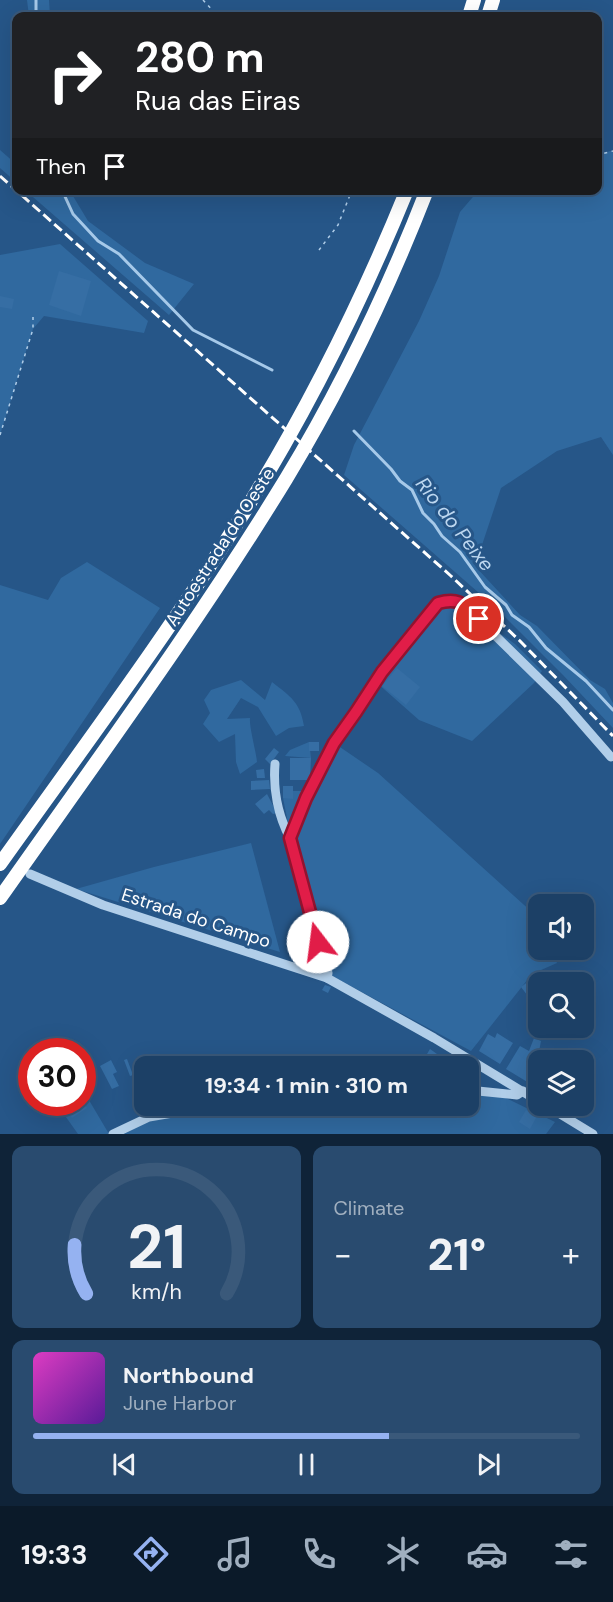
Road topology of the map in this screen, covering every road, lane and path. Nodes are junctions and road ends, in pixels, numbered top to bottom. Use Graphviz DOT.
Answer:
graph roads {
  1 [pos="204,0"];
  2 [pos="214,12"];
  3 [pos="350,195"];
  4 [pos="405,195"];
  5 [pos="425,195"];
  6 [pos="319,250"];
  7 [pos="33,314"];
  8 [pos="0,435"];
  9 [pos="611,757"];
  10 [pos="275,764"];
  11 [pos="290,838"];
  12 [pos="0,864"];
  13 [pos="30,874"];
  14 [pos="0,898"];
  15 [pos="327,978"];
  16 [pos="479,1091"];
  17 [pos="523,1091"];
  18 [pos="528,1094"];
  19 [pos="155,1116"];
  20 [pos="563,1116"];
  21 [pos="113,1134"];
  22 [pos="593,1134"];
  1 -- 2 [label="path"];
  3 -- 6 [label="path"];
  4 -- 12 [label="highway, Autoestrada do Oeste"];
  5 -- 14 [label="highway, Autoestrada do Oeste"];
  7 -- 8 [label="path"];
  9 -- 11 [label="street"];
  10 -- 11 [label="street"];
  11 -- 15 [label="street"];
  13 -- 15 [label="street, Estrada do Campo"];
  15 -- 17 [label="street, Estrada do Campo"];
  16 -- 17 [label="street"];
  17 -- 18 [label="street, Estrada do Campo"];
  19 -- 21 [label="street"];
  20 -- 22 [label="street"];
}
